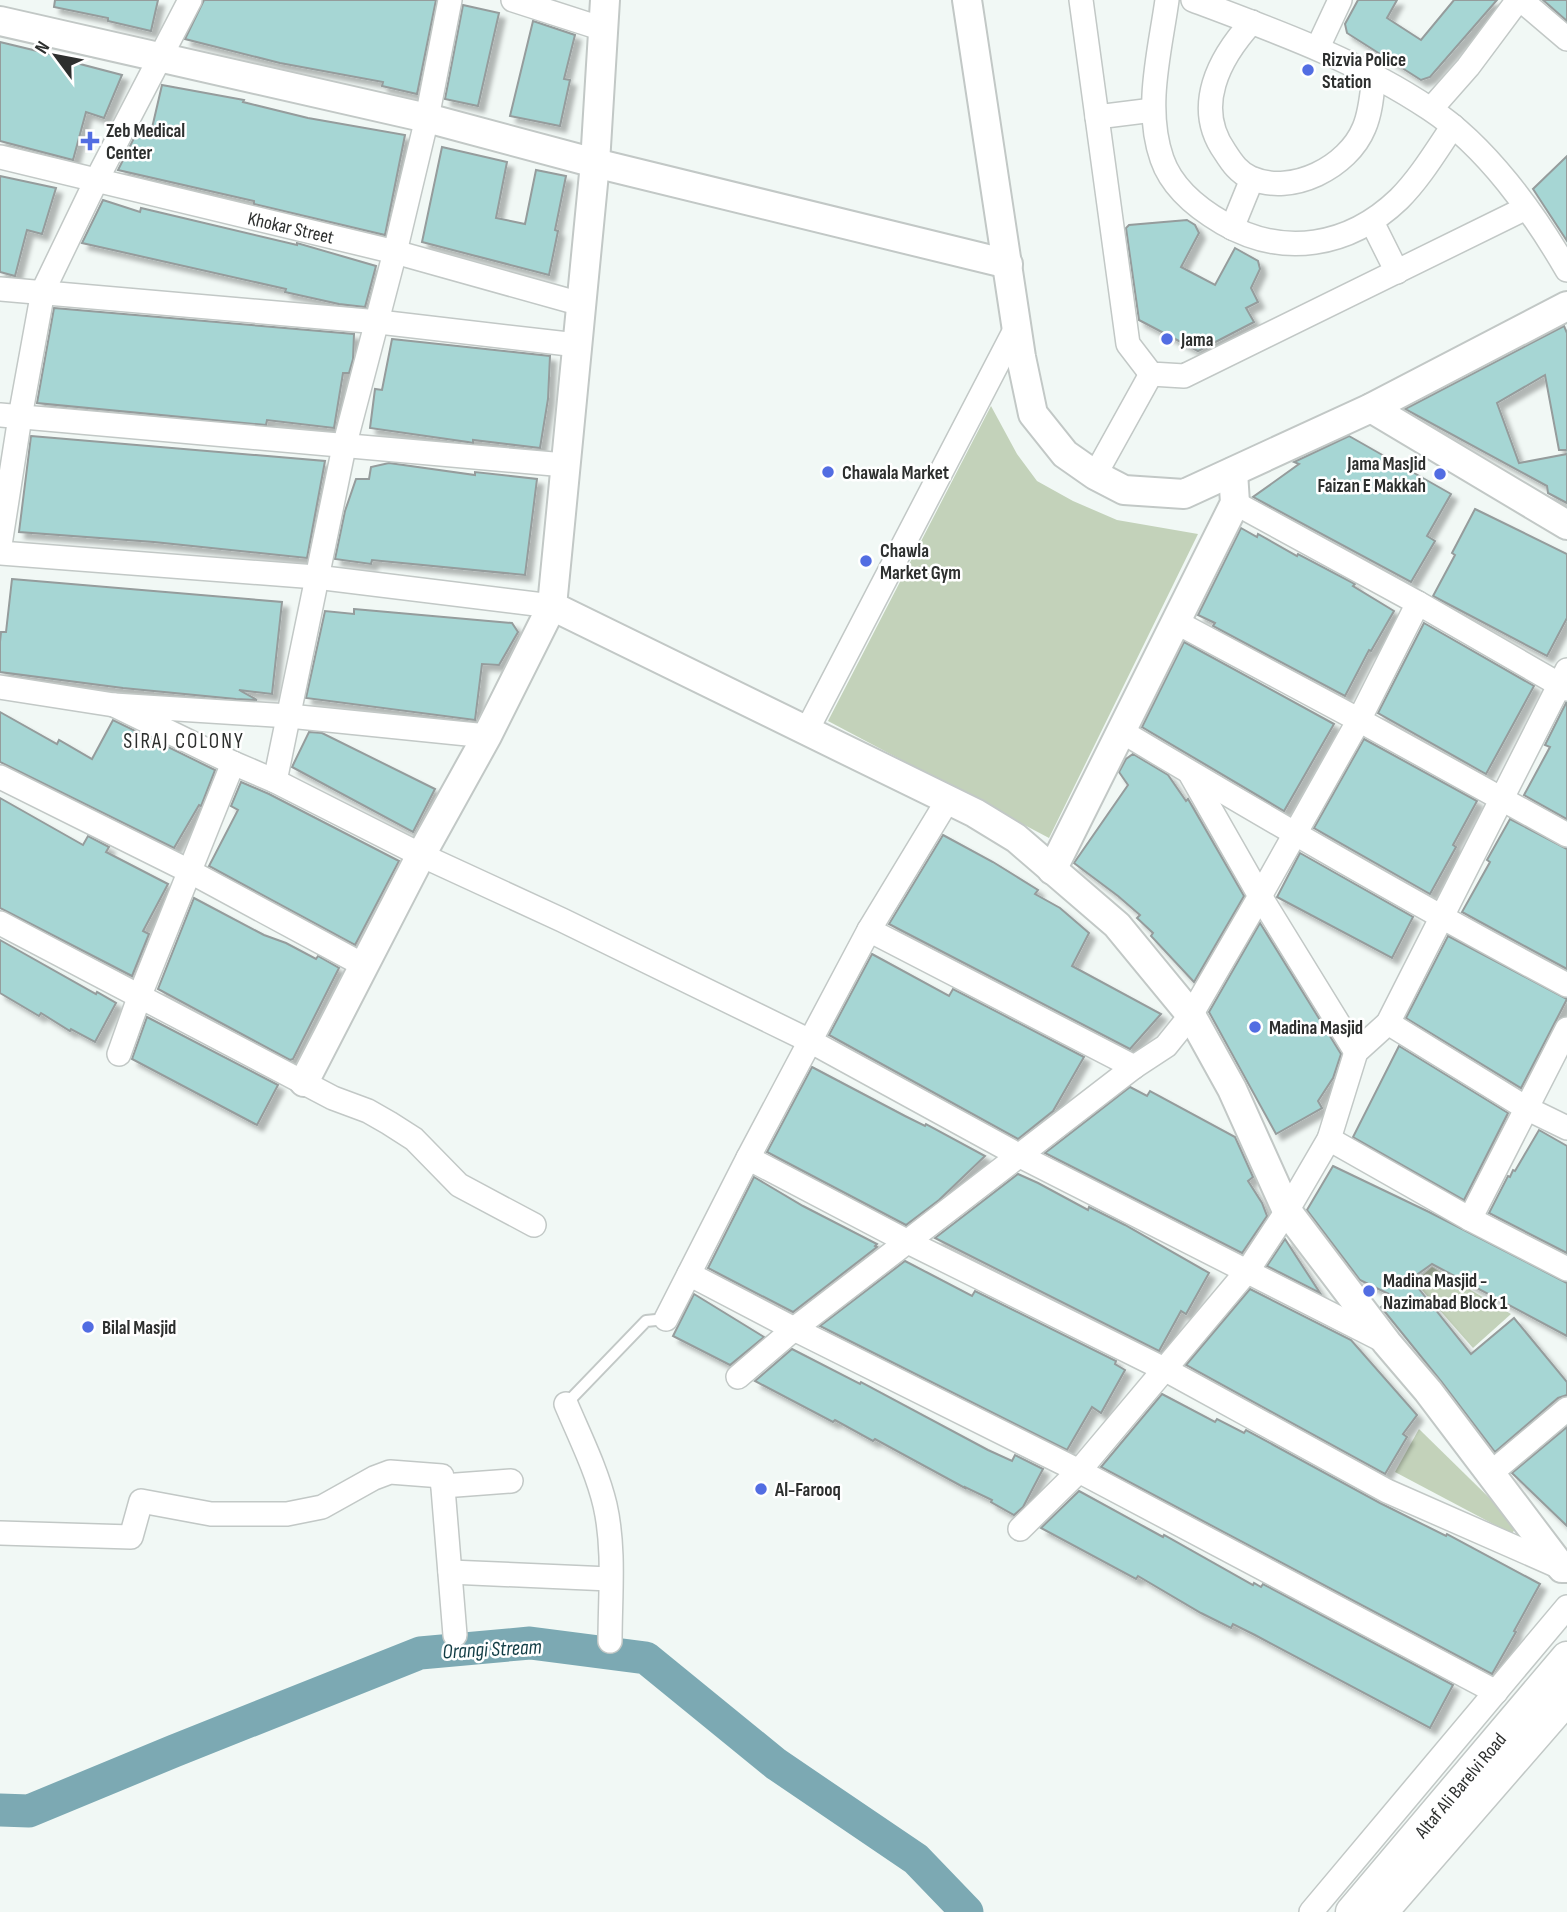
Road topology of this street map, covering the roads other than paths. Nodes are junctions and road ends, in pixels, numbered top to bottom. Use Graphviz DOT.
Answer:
graph roads {
  1 [pos="190,0"];
  2 [pos="450,0"];
  3 [pos="513,0"];
  4 [pos="605,0"];
  5 [pos="967,0"];
  6 [pos="1081,0"];
  7 [pos="1167,0"];
  8 [pos="1193,0"];
  9 [pos="1340,0"];
  10 [pos="1519,0"];
  11 [pos="0,20"];
  12 [pos="1252,22"];
  13 [pos="603,29"];
  14 [pos="1567,39"];
  15 [pos="1318,47"];
  16 [pos="160,56"];
  17 [pos="1374,75"];
  18 [pos="1431,109"];
  19 [pos="1153,110"];
  20 [pos="1097,117"];
  21 [pos="426,118"];
  22 [pos="1453,126"];
  23 [pos="0,157"];
  24 [pos="595,163"];
  25 [pos="1252,179"];
  26 [pos="96,181"];
  27 [pos="1526,208"];
  28 [pos="1372,222"];
  29 [pos="1232,228"];
  30 [pos="395,252"];
  31 [pos="1008,264"];
  32 [pos="1567,270"];
  33 [pos="1396,272"];
  34 [pos="0,289"];
  35 [pos="43,291"];
  36 [pos="581,304"];
  37 [pos="1567,306"];
  38 [pos="379,322"];
  39 [pos="1017,326"];
  40 [pos="577,345"];
  41 [pos="1151,374"];
  42 [pos="1371,408"];
  43 [pos="10,416"];
  44 [pos="344,447"];
  45 [pos="565,466"];
  46 [pos="1233,472"];
  47 [pos="1095,475"];
  48 [pos="1235,503"];
  49 [pos="1567,525"];
  50 [pos="0,545"];
  51 [pos="0,553"];
  52 [pos="316,577"];
  53 [pos="1418,603"];
  54 [pos="552,606"];
  55 [pos="1176,622"];
  56 [pos="1564,681"];
  57 [pos="0,687"];
  58 [pos="114,705"];
  59 [pos="289,716"];
  60 [pos="1359,720"];
  61 [pos="807,730"];
  62 [pos="1121,732"];
  63 [pos="487,736"];
  64 [pos="233,763"];
  65 [pos="1190,773"];
  66 [pos="0,777"];
  67 [pos="275,781"];
  68 [pos="949,798"];
  69 [pos="1501,799"];
  70 [pos="1294,835"];
  71 [pos="1567,835"];
  72 [pos="421,855"];
  73 [pos="1052,870"];
  74 [pos="189,871"];
  75 [pos="1261,896"];
  76 [pos="1440,918"];
  77 [pos="0,923"];
  78 [pos="869,930"];
  79 [pos="365,966"];
  80 [pos="1567,985"];
  81 [pos="140,995"];
  82 [pos="1191,1015"];
  83 [pos="1388,1023"];
  84 [pos="1567,1029"];
  85 [pos="810,1041"];
  86 [pos="1356,1052"];
  87 [pos="119,1054"];
  88 [pos="1134,1068"];
  89 [pos="304,1082"];
  90 [pos="1526,1108"];
  91 [pos="1567,1128"];
  92 [pos="1329,1139"];
  93 [pos="1020,1156"];
  94 [pos="748,1158"];
  95 [pos="1287,1211"];
  96 [pos="1470,1219"];
  97 [pos="534,1225"];
  98 [pos="908,1242"];
  99 [pos="1567,1269"];
  100 [pos="1248,1270"];
  101 [pos="689,1274"];
  102 [pos="666,1320"];
  103 [pos="794,1329"];
  104 [pos="1387,1343"];
  105 [pos="1166,1370"];
  106 [pos="738,1377"];
  107 [pos="566,1404"];
  108 [pos="1567,1409"];
  109 [pos="1079,1471"];
  110 [pos="1491,1473"];
  111 [pos="511,1481"];
  112 [pos="443,1486"];
  113 [pos="1020,1529"];
  114 [pos="0,1533"];
  115 [pos="1564,1568"];
  116 [pos="450,1572"];
  117 [pos="610,1579"];
  118 [pos="1567,1607"];
  119 [pos="455,1634"];
  120 [pos="610,1641"];
  121 [pos="1567,1657"];
  122 [pos="1496,1692"];
  123 [pos="1567,1698"];
  124 [pos="1311,1912"];
  125 [pos="1352,1912"];
  126 [pos="1381,1912"];
  1 -- 16 [label="street"];
  2 -- 21 [label="street"];
  3 -- 13 [label="street"];
  4 -- 13 [label="street"];
  5 -- 31 [label="street"];
  6 -- 20 [label="street"];
  7 -- 19 [label="street"];
  8 -- 12 [label="street"];
  9 -- 15 [label="street"];
  10 -- 14 [label="street"];
  10 -- 18 [label="street"];
  11 -- 16 [label="street"];
  12 -- 15 [label="street"];
  12 -- 25 [label="street"];
  13 -- 24 [label="street"];
  15 -- 17 [label="street"];
  16 -- 21 [label="street"];
  16 -- 26 [label="street"];
  17 -- 18 [label="street"];
  17 -- 25 [label="street"];
  18 -- 22 [label="street"];
  19 -- 20 [label="street"];
  19 -- 29 [label="street"];
  20 -- 41 [label="street"];
  21 -- 24 [label="street"];
  21 -- 30 [label="street"];
  22 -- 27 [label="street"];
  22 -- 28 [label="street"];
  23 -- 26 [label="street, Khokar Street"];
  24 -- 31 [label="street"];
  24 -- 36 [label="street"];
  25 -- 29 [label="street"];
  26 -- 30 [label="street, Khokar Street"];
  26 -- 35 [label="street"];
  27 -- 32 [label="street"];
  27 -- 33 [label="street"];
  28 -- 29 [label="street"];
  28 -- 33 [label="street"];
  30 -- 36 [label="street, Khokar Street"];
  30 -- 38 [label="street"];
  31 -- 39 [label="street"];
  33 -- 41 [label="street"];
  34 -- 35 [label="street"];
  35 -- 38 [label="street"];
  35 -- 43 [label="street"];
  36 -- 40 [label="street"];
  37 -- 42 [label="street"];
  38 -- 40 [label="street"];
  38 -- 44 [label="street"];
  39 -- 47 [label="street"];
  39 -- 61 [label="street"];
  40 -- 45 [label="street"];
  41 -- 47 [label="street"];
  42 -- 46 [label="street"];
  42 -- 49 [label="street"];
  43 -- 44 [label="street"];
  43 -- 50 [label="street"];
  44 -- 45 [label="street"];
  44 -- 52 [label="street"];
  45 -- 54 [label="street"];
  46 -- 47 [label="street"];
  46 -- 48 [label="street"];
  48 -- 53 [label="street"];
  48 -- 55 [label="street"];
  51 -- 52 [label="street"];
  52 -- 54 [label="street"];
  52 -- 59 [label="street"];
  53 -- 56 [label="street"];
  53 -- 60 [label="street"];
  54 -- 61 [label="street"];
  54 -- 63 [label="street"];
  55 -- 60 [label="street"];
  55 -- 62 [label="street"];
  56 -- 69 [label="street"];
  57 -- 58 [label="street"];
  58 -- 59 [label="street"];
  58 -- 64 [label="street"];
  59 -- 63 [label="street"];
  59 -- 67 [label="street"];
  60 -- 69 [label="street"];
  60 -- 70 [label="street"];
  61 -- 68 [label="street"];
  62 -- 65 [label="street"];
  62 -- 73 [label="street"];
  63 -- 72 [label="street"];
  64 -- 67 [label="street"];
  64 -- 74 [label="street"];
  65 -- 70 [label="street"];
  65 -- 75 [label="street"];
  66 -- 74 [label="street"];
  67 -- 72 [label="street"];
  68 -- 73 [label="street"];
  68 -- 78 [label="street"];
  69 -- 71 [label="street"];
  69 -- 76 [label="street"];
  70 -- 75 [label="street"];
  70 -- 76 [label="street"];
  72 -- 79 [label="street"];
  72 -- 85 [label="street"];
  73 -- 82 [label="street"];
  74 -- 79 [label="street"];
  74 -- 81 [label="street"];
  75 -- 82 [label="street"];
  75 -- 86 [label="street"];
  76 -- 80 [label="street"];
  76 -- 83 [label="street"];
  77 -- 81 [label="street"];
  78 -- 85 [label="street"];
  78 -- 88 [label="street"];
  79 -- 89 [label="street"];
  81 -- 87 [label="street"];
  81 -- 89 [label="street"];
  82 -- 88 [label="street"];
  82 -- 95 [label="street"];
  83 -- 86 [label="street"];
  83 -- 90 [label="street"];
  84 -- 90 [label="street"];
  85 -- 93 [label="street"];
  85 -- 94 [label="street"];
  86 -- 92 [label="street"];
  88 -- 93 [label="street"];
  89 -- 97 [label="street"];
  90 -- 91 [label="street"];
  90 -- 96 [label="street"];
  92 -- 95 [label="street"];
  92 -- 96 [label="street"];
  93 -- 98 [label="street"];
  93 -- 100 [label="street"];
  94 -- 98 [label="street"];
  94 -- 101 [label="street"];
  95 -- 100 [label="street"];
  95 -- 104 [label="street"];
  96 -- 99 [label="street"];
  98 -- 103 [label="street"];
  98 -- 105 [label="street"];
  100 -- 104 [label="street"];
  100 -- 105 [label="street"];
  101 -- 102 [label="street"];
  101 -- 103 [label="street"];
  102 -- 107 [label="lane"];
  103 -- 106 [label="street"];
  103 -- 109 [label="street"];
  104 -- 110 [label="street"];
  105 -- 109 [label="street"];
  105 -- 115 [label="street"];
  107 -- 117 [label="street"];
  108 -- 110 [label="street"];
  109 -- 113 [label="street"];
  109 -- 122 [label="street"];
  110 -- 115 [label="street"];
  111 -- 112 [label="street"];
  112 -- 114 [label="street"];
  112 -- 116 [label="street"];
  116 -- 117 [label="street"];
  116 -- 119 [label="street"];
  117 -- 120 [label="street"];
  118 -- 122 [label="street"];
  121 -- 125 [label="main road, Altaf Ali Barelvi Road"];
  122 -- 124 [label="street"];
  123 -- 126 [label="main road, Altaf Ali Barelvi Road"];
}
